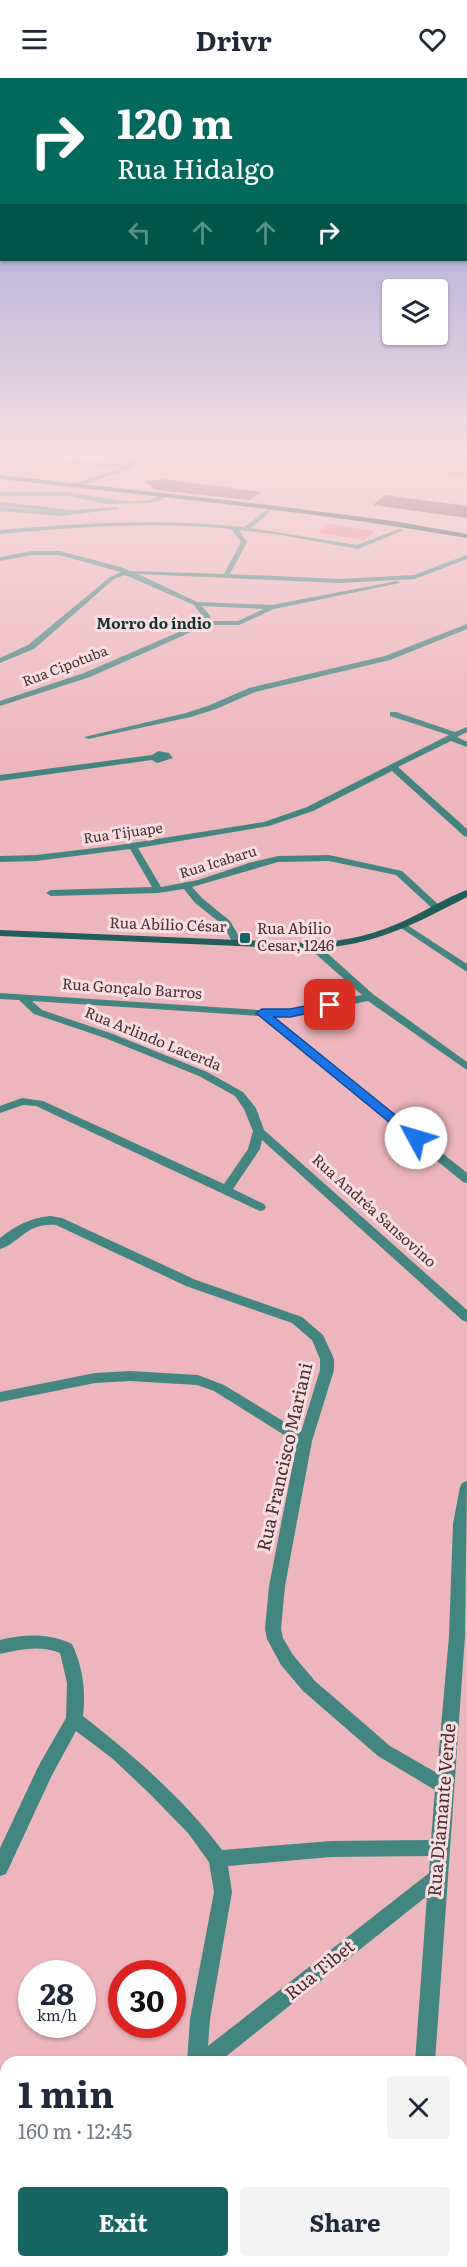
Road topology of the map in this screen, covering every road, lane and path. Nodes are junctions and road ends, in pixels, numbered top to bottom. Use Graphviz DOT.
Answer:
graph roads {
  1 [pos="74,557"];
  2 [pos="236,557"];
  3 [pos="467,557"];
  4 [pos="3,558"];
  5 [pos="0,569"];
  6 [pos="129,572"];
  7 [pos="226,576"];
  8 [pos="415,577"];
  9 [pos="196,604"];
  10 [pos="272,607"];
  11 [pos="206,623"];
  12 [pos="467,626"];
  13 [pos="0,653"];
  14 [pos="10,657"];
  15 [pos="0,661"];
  16 [pos="0,704"];
  17 [pos="393,714"];
  18 [pos="467,729"];
  19 [pos="455,736"];
  20 [pos="88,737"];
  21 [pos="467,745"];
  22 [pos="154,757"];
  23 [pos="394,768"];
  24 [pos="0,778"];
  25 [pos="467,834"];
  26 [pos="133,846"];
  27 [pos="0,859"];
  28 [pos="187,886"];
  29 [pos="158,890"];
  30 [pos="51,893"];
  31 [pos="467,893"];
  32 [pos="438,908"];
  33 [pos="404,926"];
  34 [pos="0,933"];
  35 [pos="238,943"];
  36 [pos="313,946"];
  37 [pos="467,969"];
  38 [pos="0,996"];
  39 [pos="21,997"];
  40 [pos="370,997"];
  41 [pos="262,1013"];
  42 [pos="467,1067"];
  43 [pos="0,1110"];
  44 [pos="259,1131"];
  45 [pos="467,1179"];
  46 [pos="226,1190"];
  47 [pos="260,1207"];
  48 [pos="0,1245"];
  49 [pos="467,1317"];
  50 [pos="0,1397"];
  51 [pos="305,1441"];
  52 [pos="467,1487"];
  53 [pos="463,1620"];
  54 [pos="0,1647"];
  55 [pos="74,1719"];
  56 [pos="444,1786"];
  57 [pos="439,1848"];
  58 [pos="218,1859"];
  59 [pos="0,1868"];
  60 [pos="436,1878"];
  61 [pos="197,2056"];
  62 [pos="212,2056"];
  63 [pos="425,2056"];
  1 -- 6 [label="street"];
  2 -- 7 [label="street"];
  3 -- 8 [label="street"];
  4 -- 5 [label="street"];
  6 -- 7 [label="street"];
  6 -- 9 [label="street"];
  6 -- 14 [label="street"];
  7 -- 8 [label="street"];
  8 -- 10 [label="street, Rua Cipotuba"];
  9 -- 10 [label="street, Rua Cipotuba"];
  9 -- 11 [label="street"];
  10 -- 11 [label="street, Rua Cipotuba"];
  11 -- 16 [label="street, Rua Cipotuba"];
  12 -- 20 [label="street"];
  13 -- 14 [label="street"];
  14 -- 15 [label="street"];
  17 -- 19 [label="street"];
  18 -- 19 [label="street, Rua Tijuape"];
  19 -- 21 [label="street"];
  19 -- 23 [label="street, Rua Tijuape"];
  22 -- 24 [label="street"];
  23 -- 25 [label="street"];
  23 -- 26 [label="street, Rua Tijuape"];
  26 -- 27 [label="street, Rua Tijuape"];
  26 -- 29 [label="street"];
  28 -- 29 [label="street, Rua Icabaru"];
  28 -- 32 [label="street, Rua Icabaru"];
  28 -- 35 [label="street"];
  29 -- 30 [label="street, Rua Icabaru"];
  31 -- 32 [label="main road, Rua Abílio César"];
  32 -- 33 [label="main road, Rua Abílio César"];
  33 -- 36 [label="main road, Rua Abílio César"];
  33 -- 37 [label="street"];
  34 -- 35 [label="main road, Rua Abílio César"];
  35 -- 36 [label="main road, Rua Abílio César"];
  36 -- 40 [label="street"];
  38 -- 39 [label="street, Rua Gonçalo Barros"];
  39 -- 41 [label="street, Rua Gonçalo Barros"];
  39 -- 44 [label="street, Rua Arlindo Lacerda"];
  40 -- 41 [label="street, Rua Gonçalo Barros"];
  40 -- 42 [label="street"];
  41 -- 45 [label="street"];
  43 -- 46 [label="street"];
  44 -- 46 [label="street"];
  44 -- 49 [label="street, Rua Andréa Sansovino"];
  46 -- 47 [label="street"];
  48 -- 51 [label="street, Rua Francisco Mariani"];
  50 -- 51 [label="street"];
  51 -- 56 [label="street, Rua Francisco Mariani"];
  52 -- 53 [label="street, Rua Diamante Verde"];
  53 -- 56 [label="street, Rua Diamante Verde"];
  54 -- 55 [label="street"];
  55 -- 58 [label="street"];
  55 -- 59 [label="street"];
  56 -- 57 [label="street, Rua Diamante Verde"];
  57 -- 58 [label="street"];
  57 -- 60 [label="street, Rua Diamante Verde"];
  58 -- 61 [label="street"];
  60 -- 62 [label="street, Rua Tibet"];
  60 -- 63 [label="street, Rua Diamante Verde"];
}
